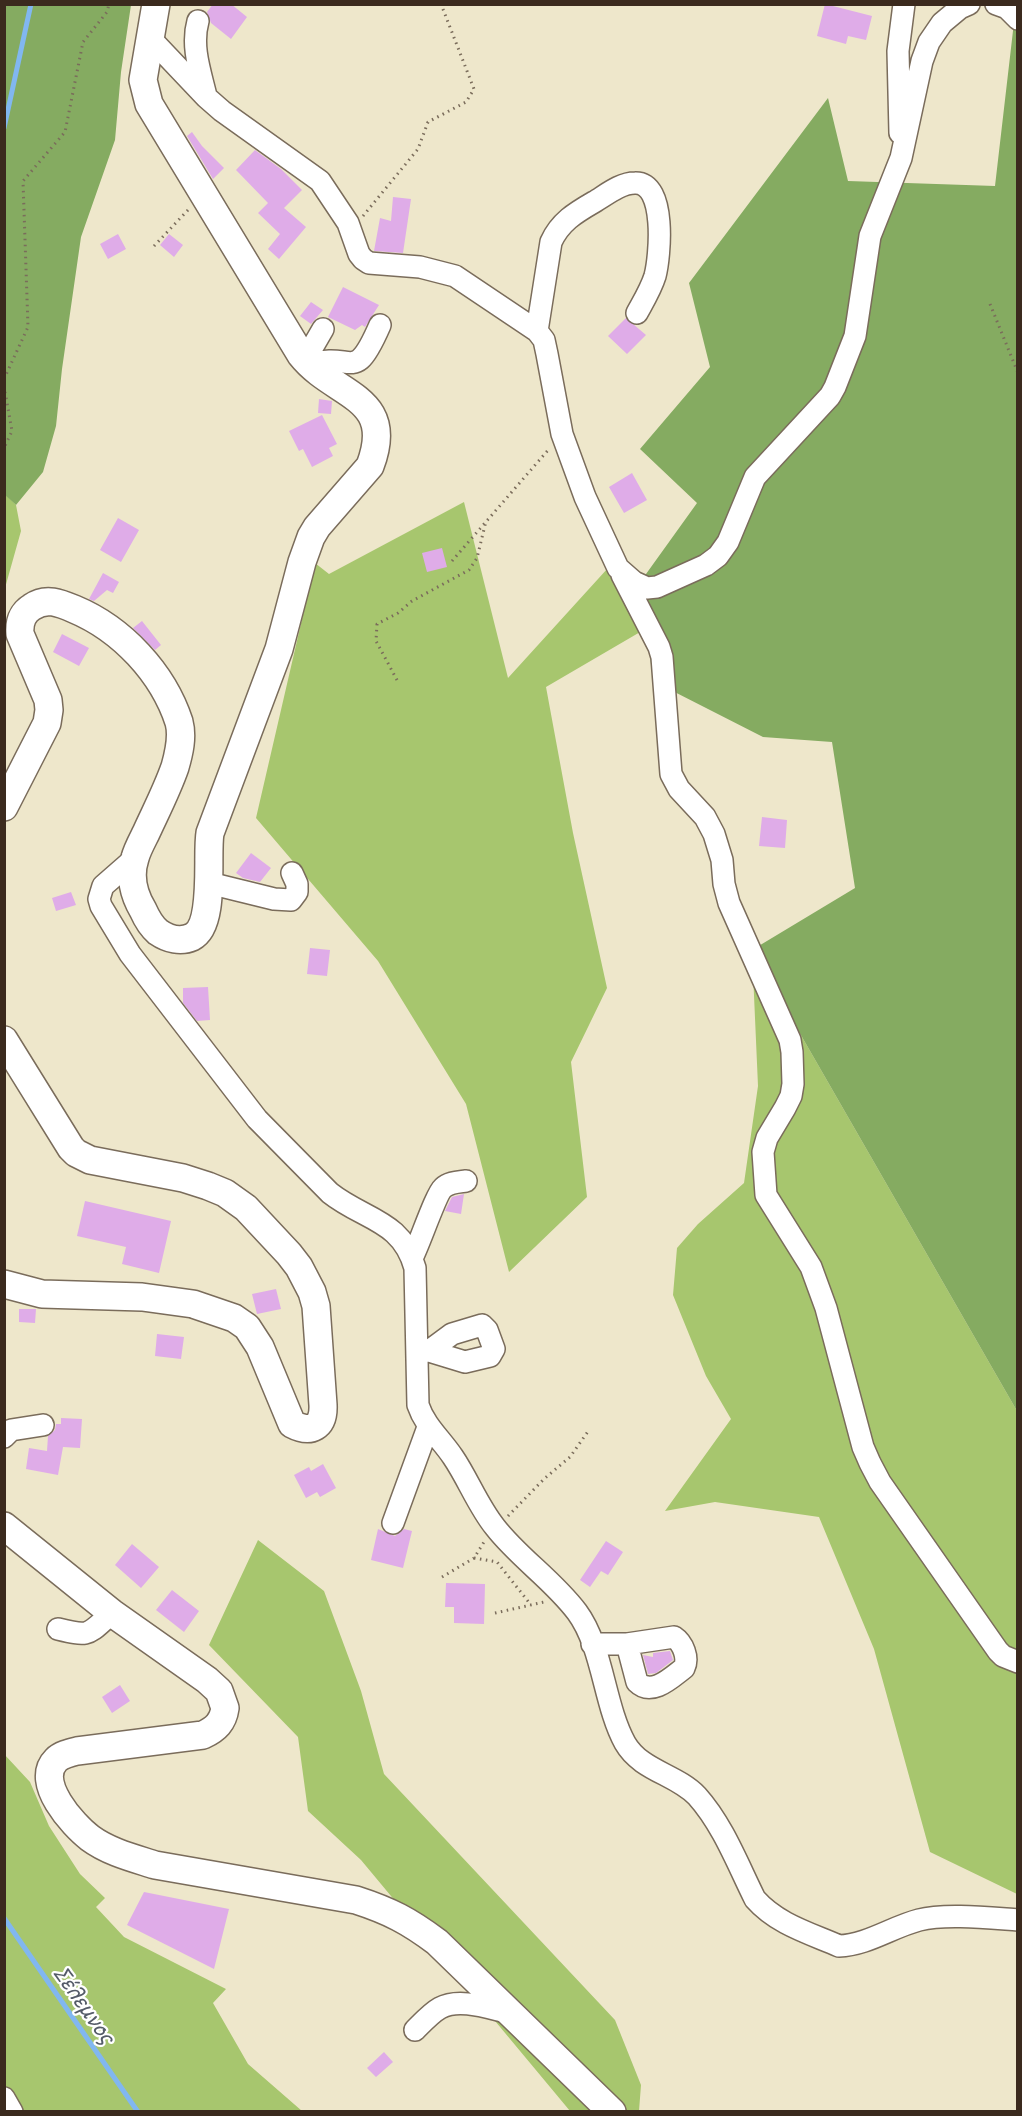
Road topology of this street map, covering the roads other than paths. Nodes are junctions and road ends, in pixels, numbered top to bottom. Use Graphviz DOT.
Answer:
graph roads {
  1 [pos="156,4"];
  2 [pos="904,4"];
  3 [pos="969,4"];
  4 [pos="996,4"];
  5 [pos="1017,19"];
  6 [pos="198,21"];
  7 [pos="150,38"];
  8 [pos="206,97"];
  9 [pos="901,158"];
  10 [pos="637,313"];
  11 [pos="380,325"];
  12 [pos="323,329"];
  13 [pos="537,331"];
  14 [pos="305,360"];
  15 [pos="618,568"];
  16 [pos="4,807"];
  17 [pos="135,858"];
  18 [pos="292,873"];
  19 [pos="209,883"];
  20 [pos="4,1040"];
  21 [pos="466,1181"];
  22 [pos="412,1258"];
  23 [pos="4,1284"];
  24 [pos="43,1425"];
  25 [pos="428,1427"];
  26 [pos="4,1437"];
  27 [pos="393,1523"];
  28 [pos="4,1526"];
  29 [pos="112,1613"];
  30 [pos="58,1629"];
  31 [pos="592,1644"];
  32 [pos="627,1644"];
  33 [pos="1017,1662"];
  34 [pos="1017,1920"];
  35 [pos="512,2013"];
  36 [pos="414,2030"];
  37 [pos="4,2098"];
  38 [pos="12,2112"];
  39 [pos="612,2112"];
  1 -- 7 [label="main road"];
  2 -- 9 [label="street"];
  3 -- 9 [label="street"];
  4 -- 5 [label="street"];
  6 -- 8 [label="street"];
  7 -- 8 [label="street"];
  7 -- 14 [label="main road"];
  8 -- 13 [label="street"];
  9 -- 15 [label="street"];
  10 -- 13 [label="street"];
  11 -- 14 [label="street"];
  12 -- 14 [label="street"];
  13 -- 15 [label="street"];
  14 -- 19 [label="main road"];
  15 -- 33 [label="street"];
  16 -- 17 [label="main road"];
  17 -- 19 [label="main road"];
  17 -- 22 [label="street"];
  18 -- 19 [label="street"];
  20 -- 23 [label="main road"];
  21 -- 22 [label="street"];
  22 -- 25 [label="street"];
  24 -- 26 [label="street"];
  25 -- 27 [label="street"];
  25 -- 31 [label="street"];
  28 -- 29 [label="main road"];
  29 -- 30 [label="street"];
  29 -- 35 [label="main road"];
  31 -- 32 [label="street"];
  31 -- 34 [label="street"];
  35 -- 36 [label="street"];
  35 -- 39 [label="main road"];
  37 -- 38 [label="street"];
}
